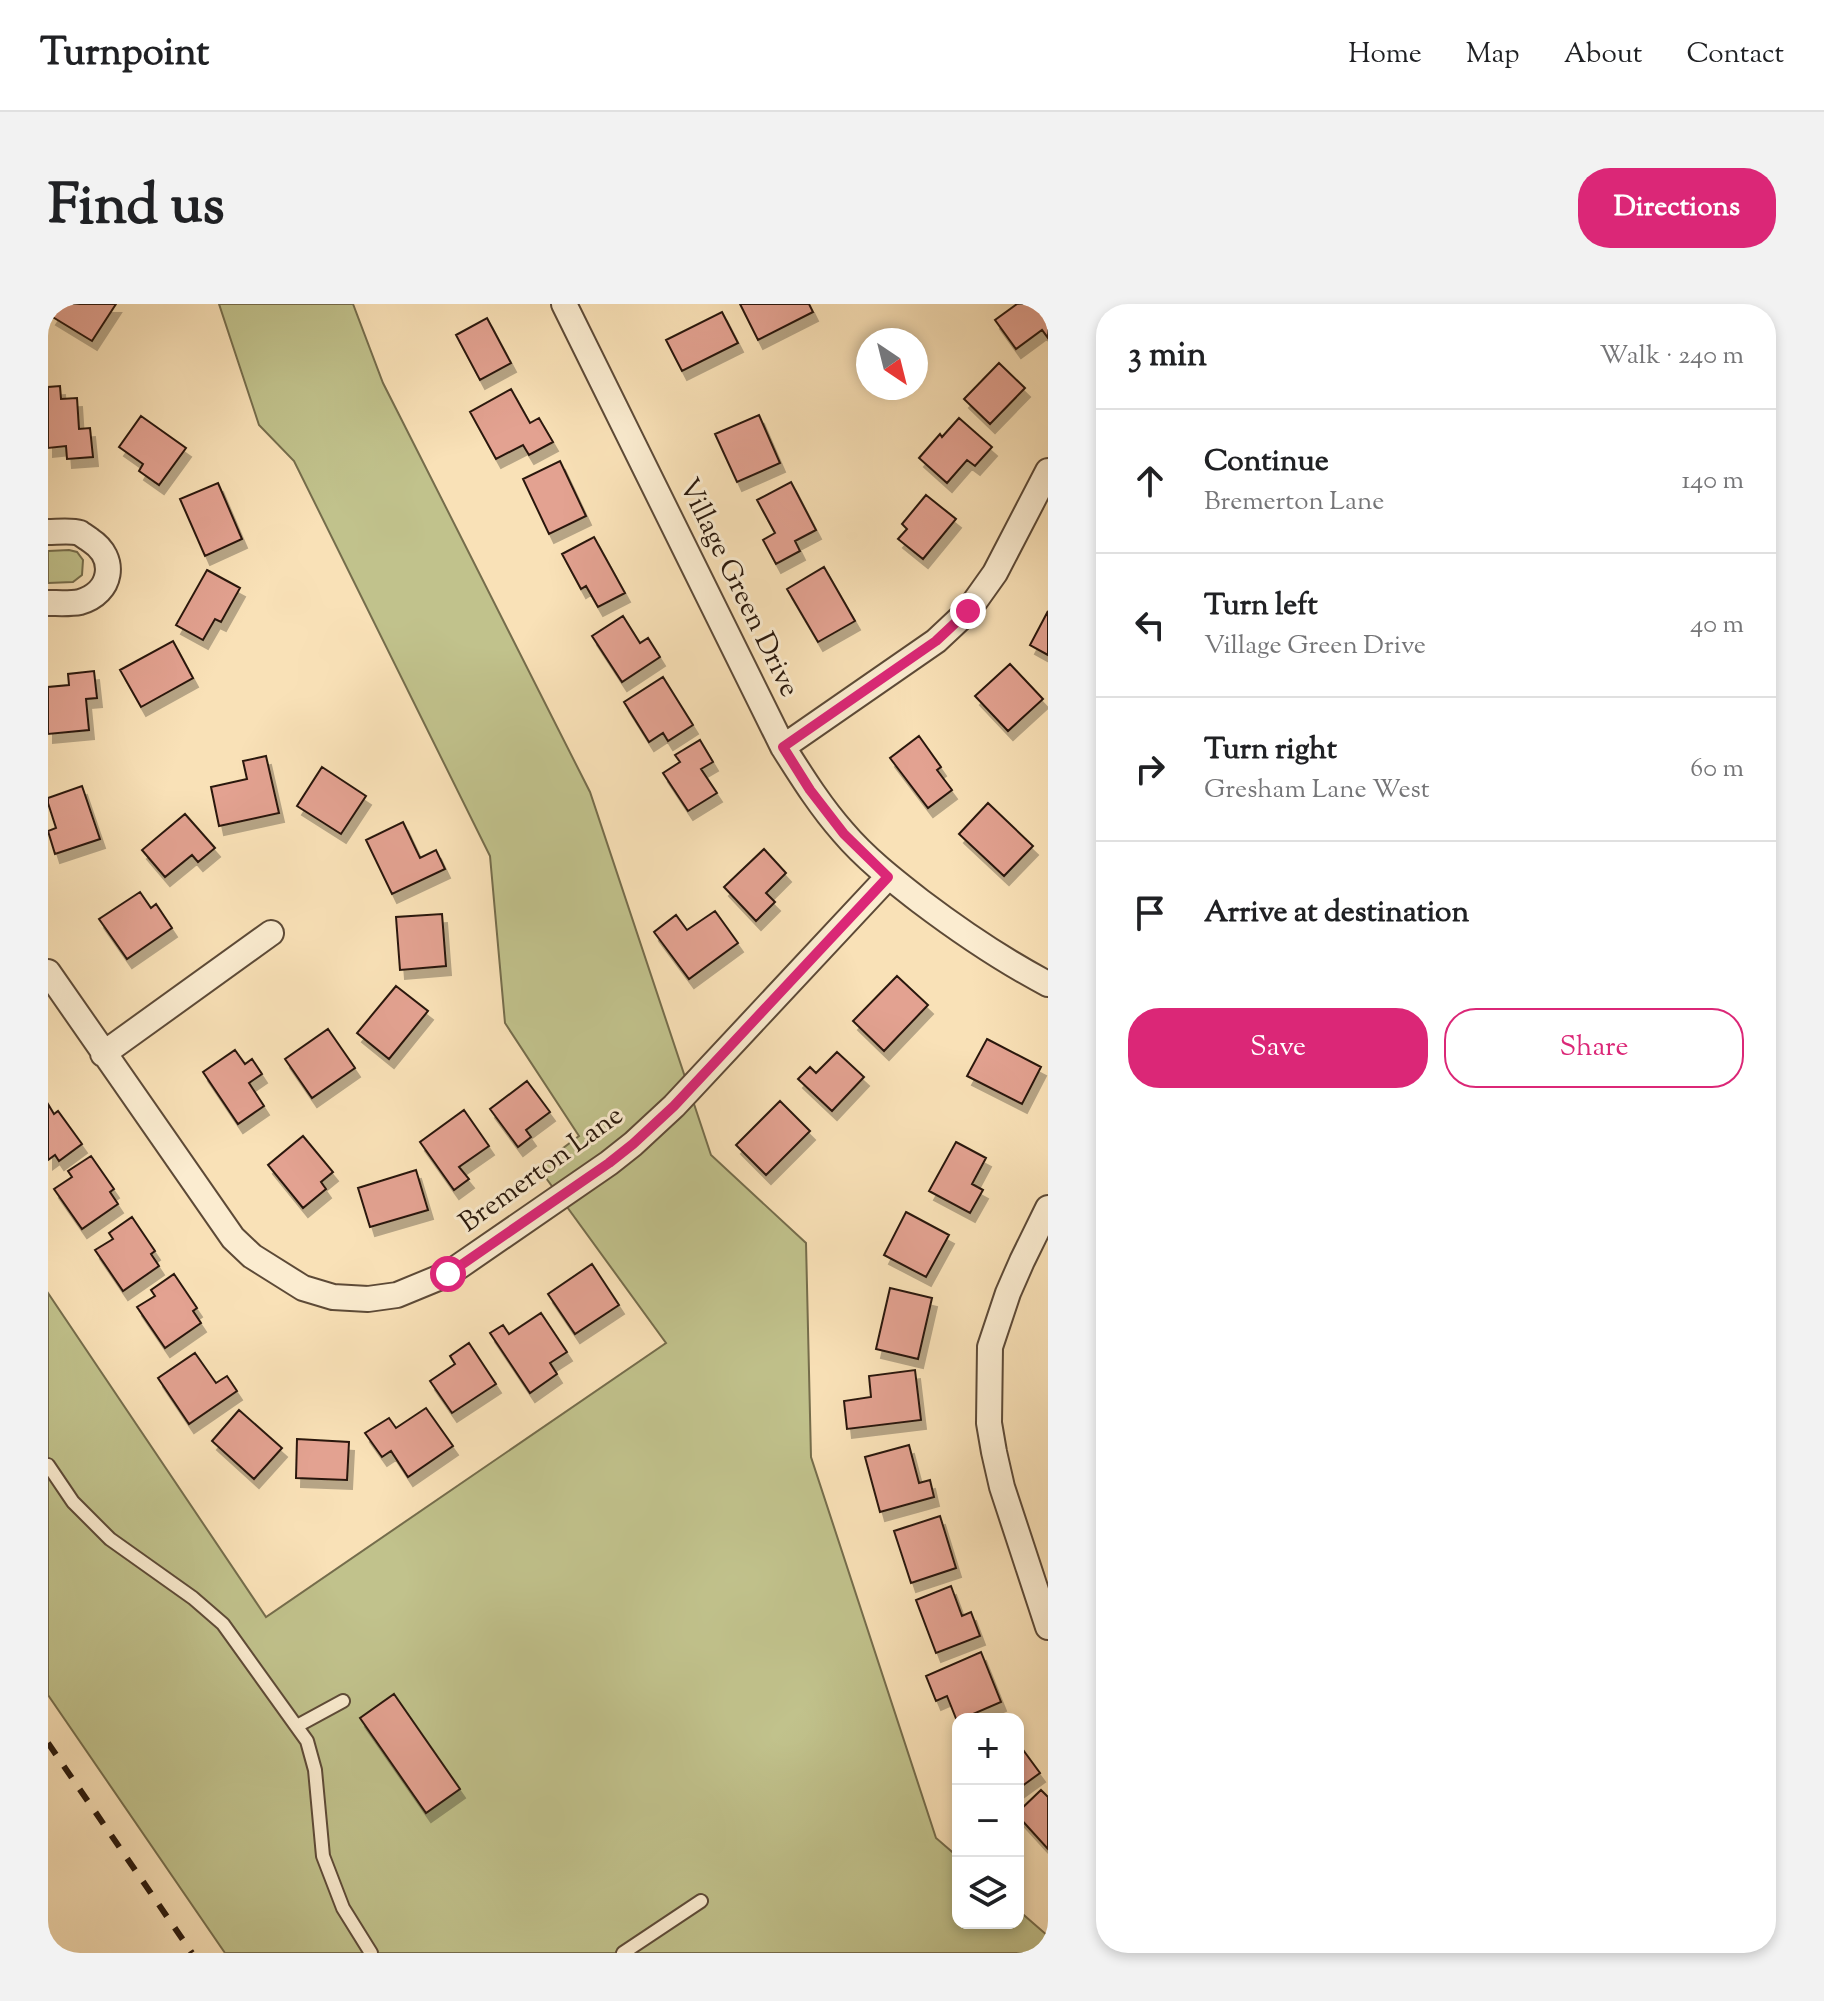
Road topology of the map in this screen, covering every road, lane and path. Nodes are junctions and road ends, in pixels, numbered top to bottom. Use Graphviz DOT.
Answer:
graph roads {
  1 [pos="572,307"];
  2 [pos="1048,471"];
  3 [pos="48,532"];
  4 [pos="48,603"];
  5 [pos="783,747"];
  6 [pos="888,877"];
  7 [pos="271,933"];
  8 [pos="48,972"];
  9 [pos="1048,984"];
  10 [pos="103,1054"];
  11 [pos="1048,1208"];
  12 [pos="48,1465"];
  13 [pos="1038,1562"];
  14 [pos="1048,1627"];
  15 [pos="343,1701"];
  16 [pos="297,1726"];
  17 [pos="701,1901"];
  18 [pos="371,1953"];
  19 [pos="623,1953"];
  1 -- 5 [label="street, Village Green Drive"];
  2 -- 5 [label="street"];
  3 -- 4 [label="street"];
  5 -- 6 [label="street, Village Green Drive"];
  6 -- 9 [label="street, Village Green Drive"];
  6 -- 10 [label="street, Bremerton Lane"];
  7 -- 10 [label="street"];
  8 -- 10 [label="street, Bremerton Lane"];
  11 -- 13 [label="street"];
  12 -- 16 [label="lane"];
  13 -- 14 [label="street"];
  15 -- 16 [label="lane"];
  16 -- 18 [label="lane"];
  17 -- 19 [label="lane"];
}
